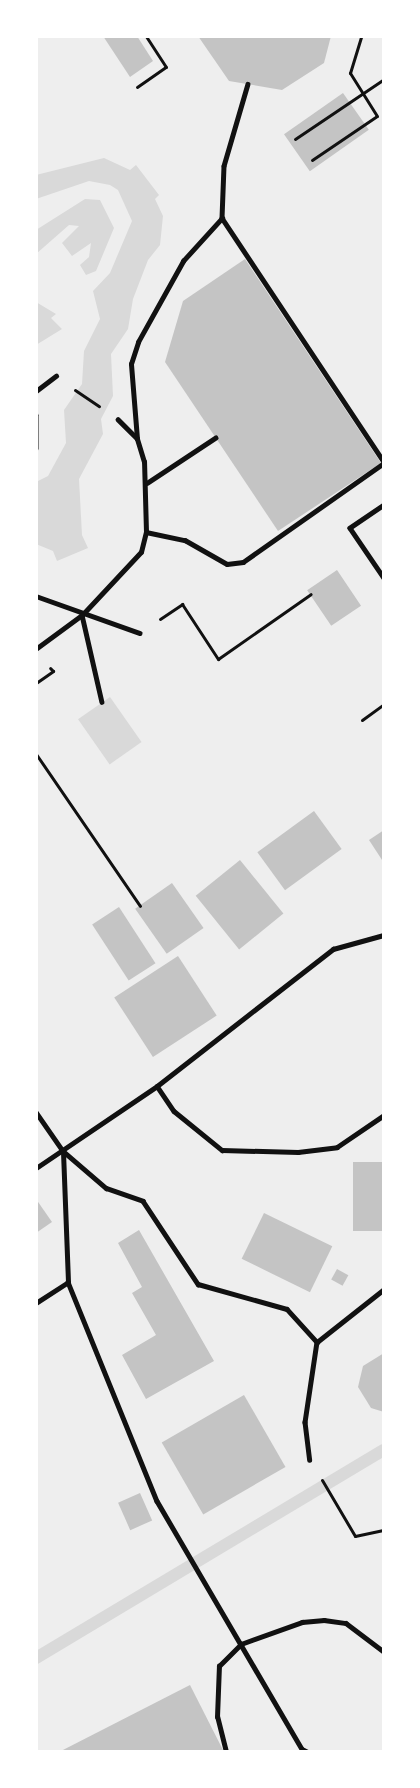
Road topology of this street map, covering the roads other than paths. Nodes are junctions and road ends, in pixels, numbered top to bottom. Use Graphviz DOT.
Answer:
graph roads {
  1 [pos="248,84"];
  2 [pos="222,218"];
  3 [pos="56,376"];
  4 [pos="36,391"];
  5 [pos="36,415"];
  6 [pos="118,420"];
  7 [pos="215,438"];
  8 [pos="137,439"];
  9 [pos="36,448"];
  10 [pos="384,463"];
  11 [pos="147,483"];
  12 [pos="384,506"];
  13 [pos="146,532"];
  14 [pos="384,578"];
  15 [pos="36,596"];
  16 [pos="82,614"];
  17 [pos="140,633"];
  18 [pos="38,648"];
  19 [pos="102,702"];
  20 [pos="384,935"];
  21 [pos="157,1086"];
  22 [pos="36,1112"];
  23 [pos="384,1115"];
  24 [pos="63,1151"];
  25 [pos="36,1168"];
  26 [pos="68,1282"];
  27 [pos="384,1290"];
  28 [pos="36,1303"];
  29 [pos="317,1342"];
  30 [pos="310,1460"];
  31 [pos="241,1644"];
  32 [pos="383,1652"];
  33 [pos="226,1752"];
  34 [pos="308,1752"];
  1 -- 2 [label="street"];
  2 -- 8 [label="street"];
  2 -- 10 [label="street"];
  3 -- 4 [label="street"];
  5 -- 9 [label="street"];
  6 -- 8 [label="street"];
  7 -- 11 [label="street"];
  8 -- 11 [label="street"];
  10 -- 13 [label="street"];
  11 -- 13 [label="street"];
  12 -- 14 [label="street"];
  13 -- 16 [label="street"];
  15 -- 16 [label="street"];
  16 -- 17 [label="street"];
  16 -- 18 [label="street"];
  16 -- 19 [label="street"];
  20 -- 21 [label="street"];
  21 -- 23 [label="street"];
  21 -- 24 [label="street"];
  22 -- 24 [label="street"];
  24 -- 25 [label="street"];
  24 -- 26 [label="street"];
  24 -- 29 [label="street"];
  26 -- 28 [label="street"];
  26 -- 31 [label="street"];
  27 -- 29 [label="street"];
  29 -- 30 [label="street"];
  31 -- 32 [label="street"];
  31 -- 33 [label="street"];
  31 -- 34 [label="street"];
}
